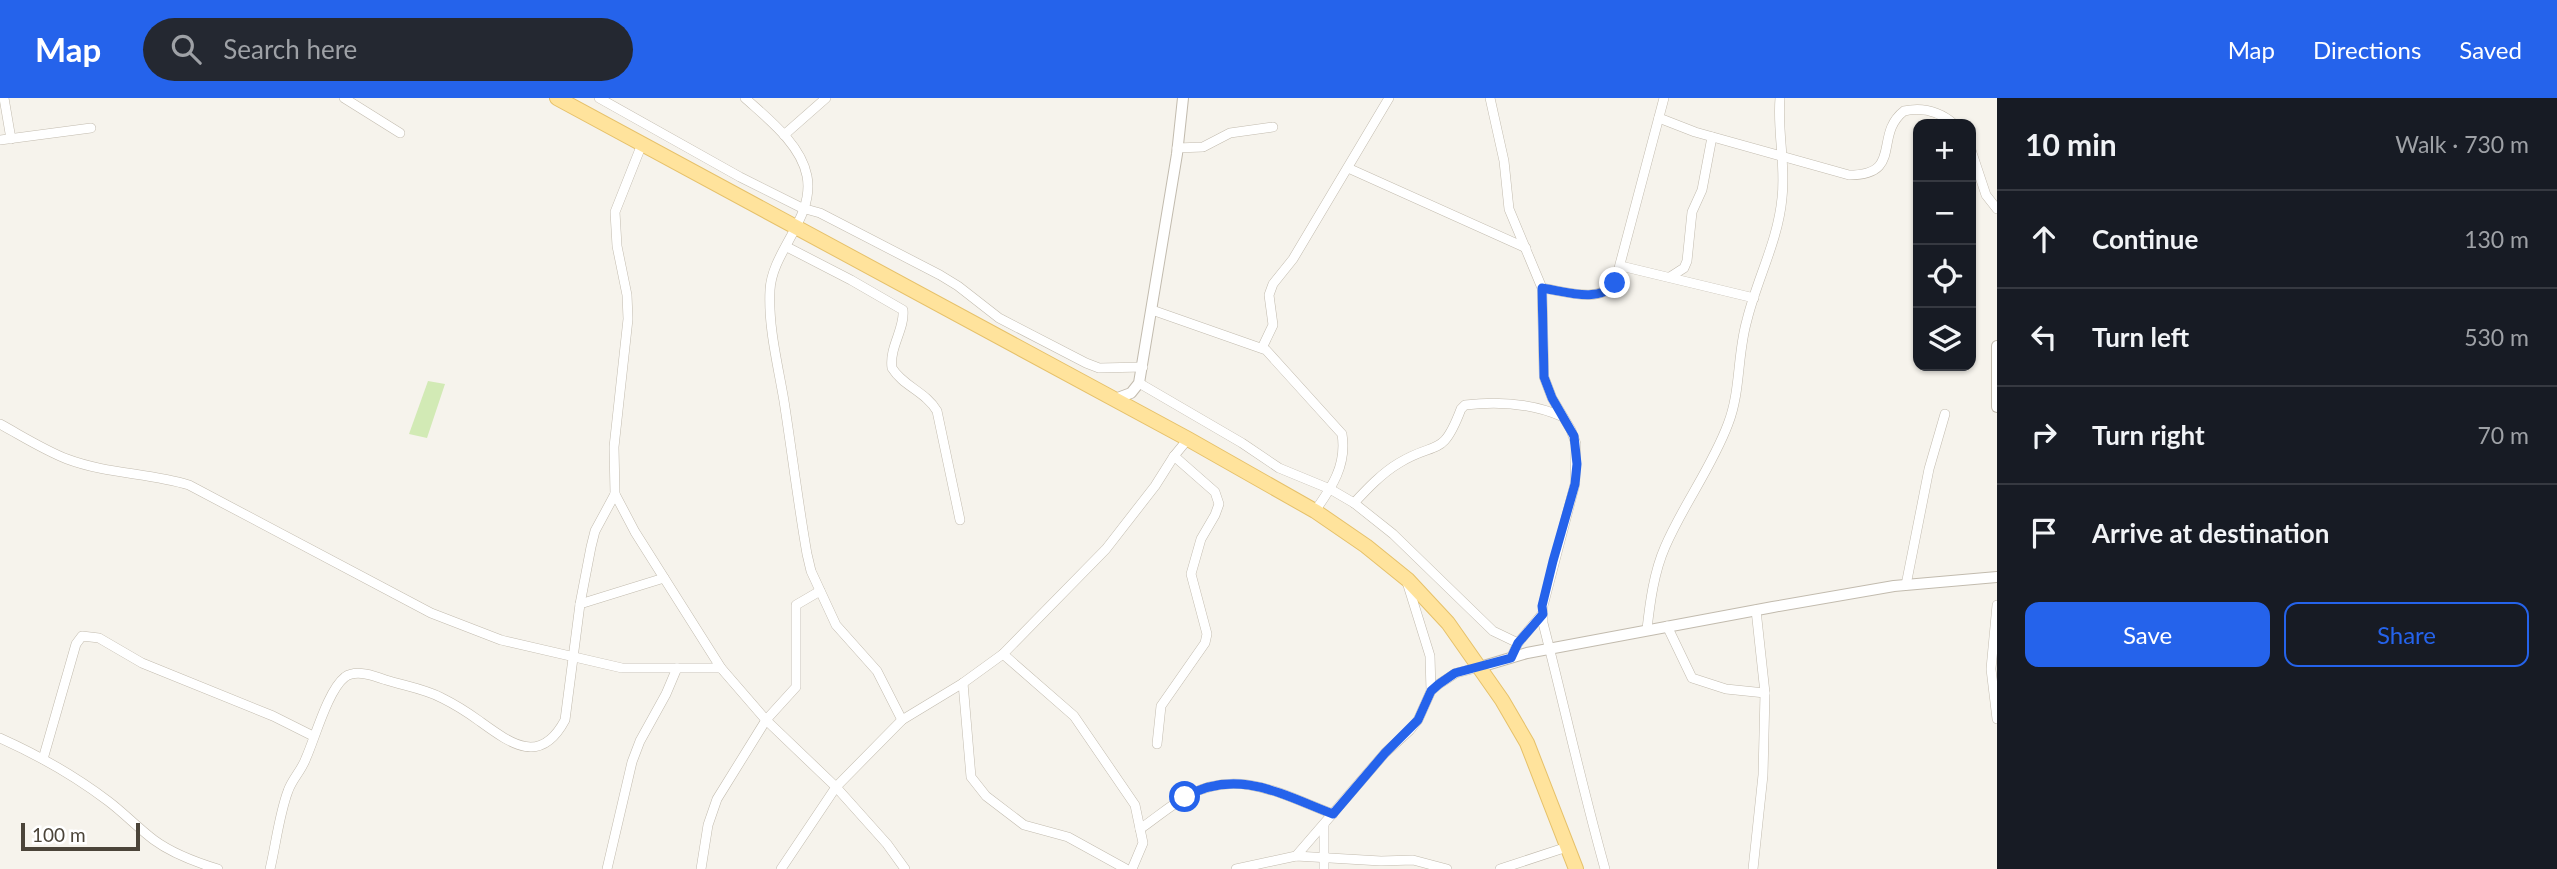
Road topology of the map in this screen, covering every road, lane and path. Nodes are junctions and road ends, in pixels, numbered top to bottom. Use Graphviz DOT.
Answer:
graph roads {
  1 [pos="4,98"];
  2 [pos="344,98"];
  3 [pos="557,98"];
  4 [pos="599,98"];
  5 [pos="745,98"];
  6 [pos="826,98"];
  7 [pos="1183,98"];
  8 [pos="1390,98"];
  9 [pos="1490,98"];
  10 [pos="1664,98"];
  11 [pos="1780,98"];
  12 [pos="1659,118"];
  13 [pos="1947,119"];
  14 [pos="1273,127"];
  15 [pos="91,128"];
  16 [pos="400,133"];
  17 [pos="784,135"];
  18 [pos="1712,136"];
  19 [pos="11,139"];
  20 [pos="0,140"];
  21 [pos="642,144"];
  22 [pos="1177,148"];
  23 [pos="1783,157"];
  24 [pos="1976,165"];
  25 [pos="1348,168"];
  26 [pos="802,208"];
  27 [pos="1997,209"];
  28 [pos="797,227"];
  29 [pos="787,247"];
  30 [pos="1526,248"];
  31 [pos="1621,266"];
  32 [pos="1670,277"];
  33 [pos="1542,288"];
  34 [pos="1754,298"];
  35 [pos="1152,310"];
  36 [pos="1997,346"];
  37 [pos="1262,348"];
  38 [pos="1143,367"];
  39 [pos="1139,383"];
  40 [pos="1115,399"];
  41 [pos="1997,407"];
  42 [pos="1945,414"];
  43 [pos="1564,418"];
  44 [pos="0,424"];
  45 [pos="1188,439"];
  46 [pos="1174,456"];
  47 [pos="1330,489"];
  48 [pos="615,494"];
  49 [pos="1354,503"];
  50 [pos="1315,511"];
  51 [pos="960,520"];
  52 [pos="1997,577"];
  53 [pos="664,578"];
  54 [pos="1405,578"];
  55 [pos="1906,585"];
  56 [pos="820,591"];
  57 [pos="580,604"];
  58 [pos="1997,605"];
  59 [pos="1756,610"];
  60 [pos="1543,614"];
  61 [pos="1667,626"];
  62 [pos="1647,629"];
  63 [pos="1518,643"];
  64 [pos="1550,649"];
  65 [pos="1003,654"];
  66 [pos="1511,658"];
  67 [pos="574,659"];
  68 [pos="1480,667"];
  69 [pos="677,668"];
  70 [pos="721,668"];
  71 [pos="963,683"];
  72 [pos="1431,691"];
  73 [pos="1765,693"];
  74 [pos="1997,719"];
  75 [pos="766,720"];
  76 [pos="902,720"];
  77 [pos="313,736"];
  78 [pos="0,738"];
  79 [pos="1157,744"];
  80 [pos="43,759"];
  81 [pos="836,787"];
  82 [pos="1333,814"];
  83 [pos="1324,825"];
  84 [pos="1140,829"];
  85 [pos="1567,846"];
  86 [pos="1296,856"];
  87 [pos="1326,856"];
  88 [pos="1266,861"];
  89 [pos="218,869"];
  90 [pos="270,869"];
  91 [pos="607,869"];
  92 [pos="701,869"];
  93 [pos="781,869"];
  94 [pos="905,869"];
  95 [pos="1126,869"];
  96 [pos="1132,869"];
  97 [pos="1236,869"];
  98 [pos="1259,869"];
  99 [pos="1324,869"];
  100 [pos="1447,869"];
  101 [pos="1500,869"];
  102 [pos="1576,869"];
  103 [pos="1605,869"];
  104 [pos="1753,869"];
  1 -- 19 [label="street"];
  2 -- 16 [label="street"];
  3 -- 21 [label="main road"];
  4 -- 26 [label="street"];
  5 -- 17 [label="street"];
  6 -- 17 [label="street"];
  7 -- 22 [label="street"];
  8 -- 25 [label="street"];
  9 -- 30 [label="street"];
  10 -- 12 [label="street"];
  11 -- 23 [label="street"];
  12 -- 18 [label="street"];
  12 -- 31 [label="street"];
  13 -- 23 [label="street"];
  14 -- 22 [label="street"];
  15 -- 19 [label="street"];
  17 -- 26 [label="street"];
  18 -- 23 [label="street"];
  18 -- 32 [label="street"];
  19 -- 20 [label="street"];
  21 -- 28 [label="main road"];
  21 -- 48 [label="street"];
  22 -- 35 [label="street"];
  23 -- 34 [label="street"];
  24 -- 27 [label="street"];
  25 -- 30 [label="street"];
  25 -- 37 [label="street"];
  26 -- 28 [label="street"];
  26 -- 38 [label="street"];
  28 -- 29 [label="street"];
  28 -- 40 [label="main road"];
  29 -- 51 [label="street"];
  29 -- 56 [label="street"];
  30 -- 33 [label="street"];
  31 -- 32 [label="street"];
  31 -- 33 [label="street"];
  32 -- 34 [label="street"];
  33 -- 43 [label="street"];
  34 -- 62 [label="street"];
  35 -- 37 [label="street"];
  35 -- 38 [label="street"];
  36 -- 41 [label="street"];
  37 -- 47 [label="street"];
  38 -- 39 [label="street"];
  39 -- 40 [label="street"];
  39 -- 47 [label="street"];
  40 -- 45 [label="main road"];
  42 -- 55 [label="street"];
  43 -- 49 [label="street"];
  43 -- 60 [label="street"];
  44 -- 67 [label="street"];
  45 -- 46 [label="street"];
  45 -- 50 [label="main road"];
  46 -- 65 [label="street"];
  46 -- 79 [label="street"];
  47 -- 49 [label="street"];
  47 -- 50 [label="street"];
  48 -- 53 [label="street"];
  48 -- 57 [label="street"];
  49 -- 63 [label="street"];
  50 -- 54 [label="main road"];
  52 -- 55 [label="street"];
  53 -- 57 [label="street"];
  53 -- 70 [label="street"];
  54 -- 68 [label="main road"];
  54 -- 72 [label="street"];
  55 -- 59 [label="street"];
  56 -- 75 [label="street"];
  56 -- 76 [label="street"];
  57 -- 67 [label="street"];
  58 -- 74 [label="street"];
  59 -- 61 [label="street"];
  59 -- 73 [label="street"];
  60 -- 63 [label="street"];
  60 -- 64 [label="street"];
  61 -- 62 [label="street"];
  61 -- 73 [label="street"];
  62 -- 64 [label="street"];
  63 -- 66 [label="street"];
  64 -- 66 [label="street"];
  64 -- 103 [label="street"];
  65 -- 71 [label="street"];
  65 -- 84 [label="street"];
  66 -- 68 [label="street"];
  67 -- 69 [label="street"];
  67 -- 77 [label="street"];
  68 -- 72 [label="street"];
  68 -- 85 [label="main road"];
  69 -- 70 [label="street"];
  69 -- 91 [label="street"];
  70 -- 75 [label="street"];
  71 -- 76 [label="street"];
  71 -- 95 [label="street"];
  72 -- 82 [label="street"];
  73 -- 104 [label="street"];
  75 -- 81 [label="street"];
  75 -- 92 [label="street"];
  76 -- 81 [label="street"];
  77 -- 80 [label="street"];
  77 -- 90 [label="street"];
  78 -- 80 [label="street"];
  80 -- 89 [label="street"];
  81 -- 93 [label="street"];
  81 -- 94 [label="street"];
  82 -- 83 [label="street"];
  82 -- 84 [label="street"];
  83 -- 86 [label="street"];
  83 -- 87 [label="street"];
  84 -- 96 [label="street"];
  85 -- 101 [label="street"];
  85 -- 102 [label="main road"];
  86 -- 87 [label="street"];
  86 -- 88 [label="street"];
  87 -- 99 [label="street"];
  87 -- 100 [label="street"];
  88 -- 97 [label="street"];
  88 -- 98 [label="street"];
}
